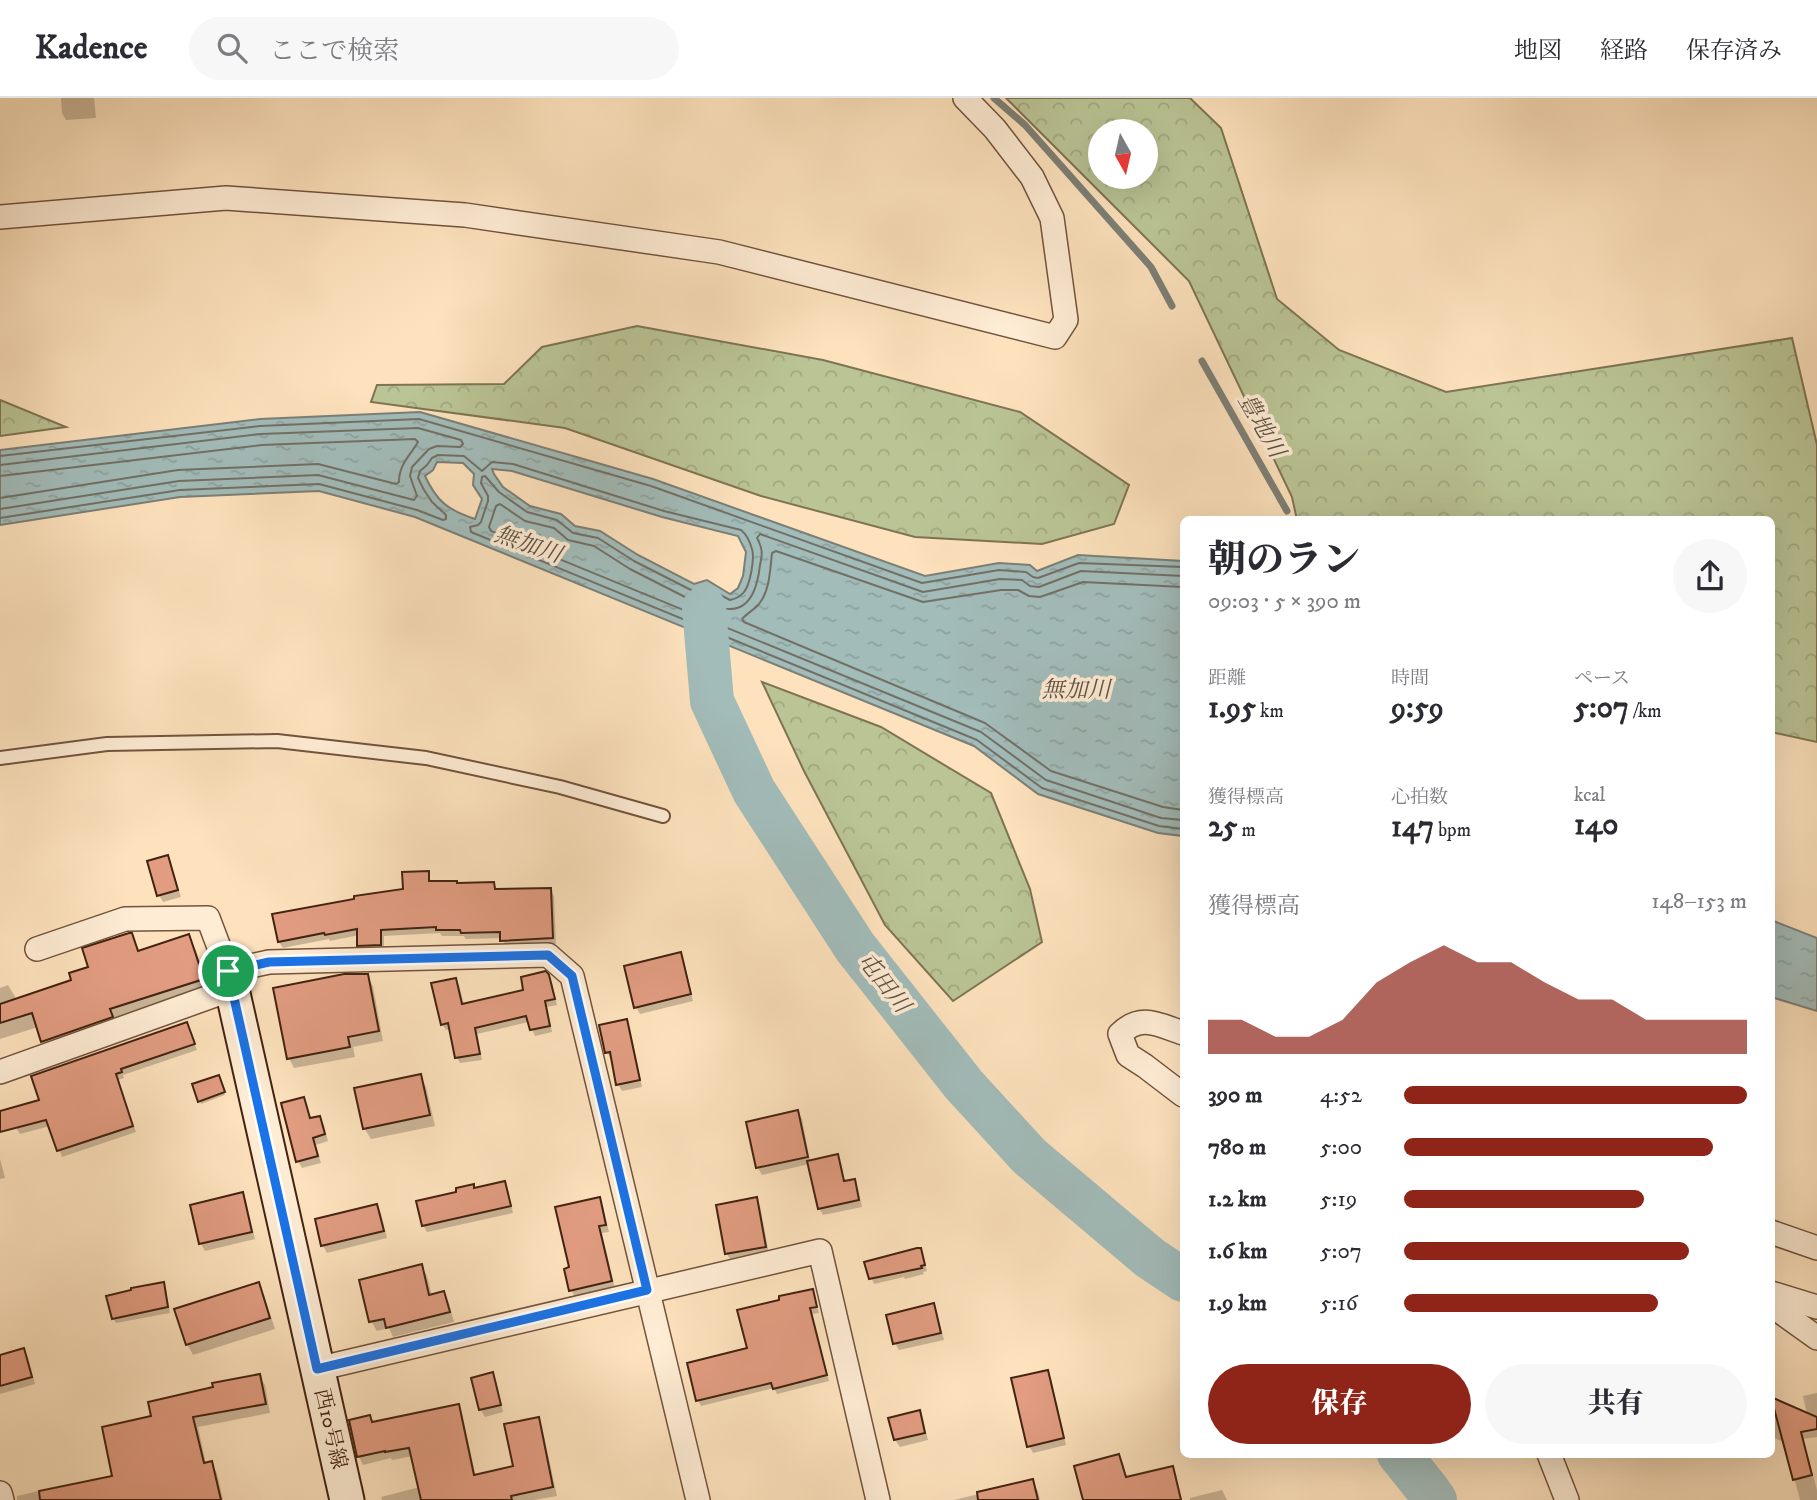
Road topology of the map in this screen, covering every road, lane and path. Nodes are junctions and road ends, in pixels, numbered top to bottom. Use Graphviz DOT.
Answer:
graph roads {
  1 [pos="965,98"];
  2 [pos="0,218"];
  3 [pos="0,758"];
  4 [pos="663,816"];
  5 [pos="37,949"];
  6 [pos="230,980"];
  7 [pos="1180,1032"];
  8 [pos="0,1072"];
  9 [pos="1180,1093"];
  10 [pos="1775,1233"];
  11 [pos="1817,1248"];
  12 [pos="647,1290"];
  13 [pos="1775,1294"];
  14 [pos="1817,1307"];
  15 [pos="1775,1308"];
  16 [pos="1817,1338"];
  17 [pos="317,1369"];
  18 [pos="1551,1458"];
  19 [pos="0,1493"];
  20 [pos="2,1500"];
  21 [pos="347,1500"];
  22 [pos="698,1500"];
  23 [pos="878,1500"];
  24 [pos="1567,1500"];
  1 -- 2 [label="street"];
  3 -- 4 [label="lane"];
  5 -- 6 [label="street"];
  6 -- 8 [label="street"];
  6 -- 12 [label="street"];
  6 -- 17 [label="street, 西10号線"];
  7 -- 9 [label="street"];
  10 -- 11 [label="street"];
  12 -- 17 [label="street"];
  12 -- 22 [label="street"];
  12 -- 23 [label="street"];
  13 -- 14 [label="street"];
  15 -- 16 [label="street"];
  17 -- 21 [label="street, 西10号線"];
  18 -- 24 [label="street"];
  19 -- 20 [label="street"];
}
